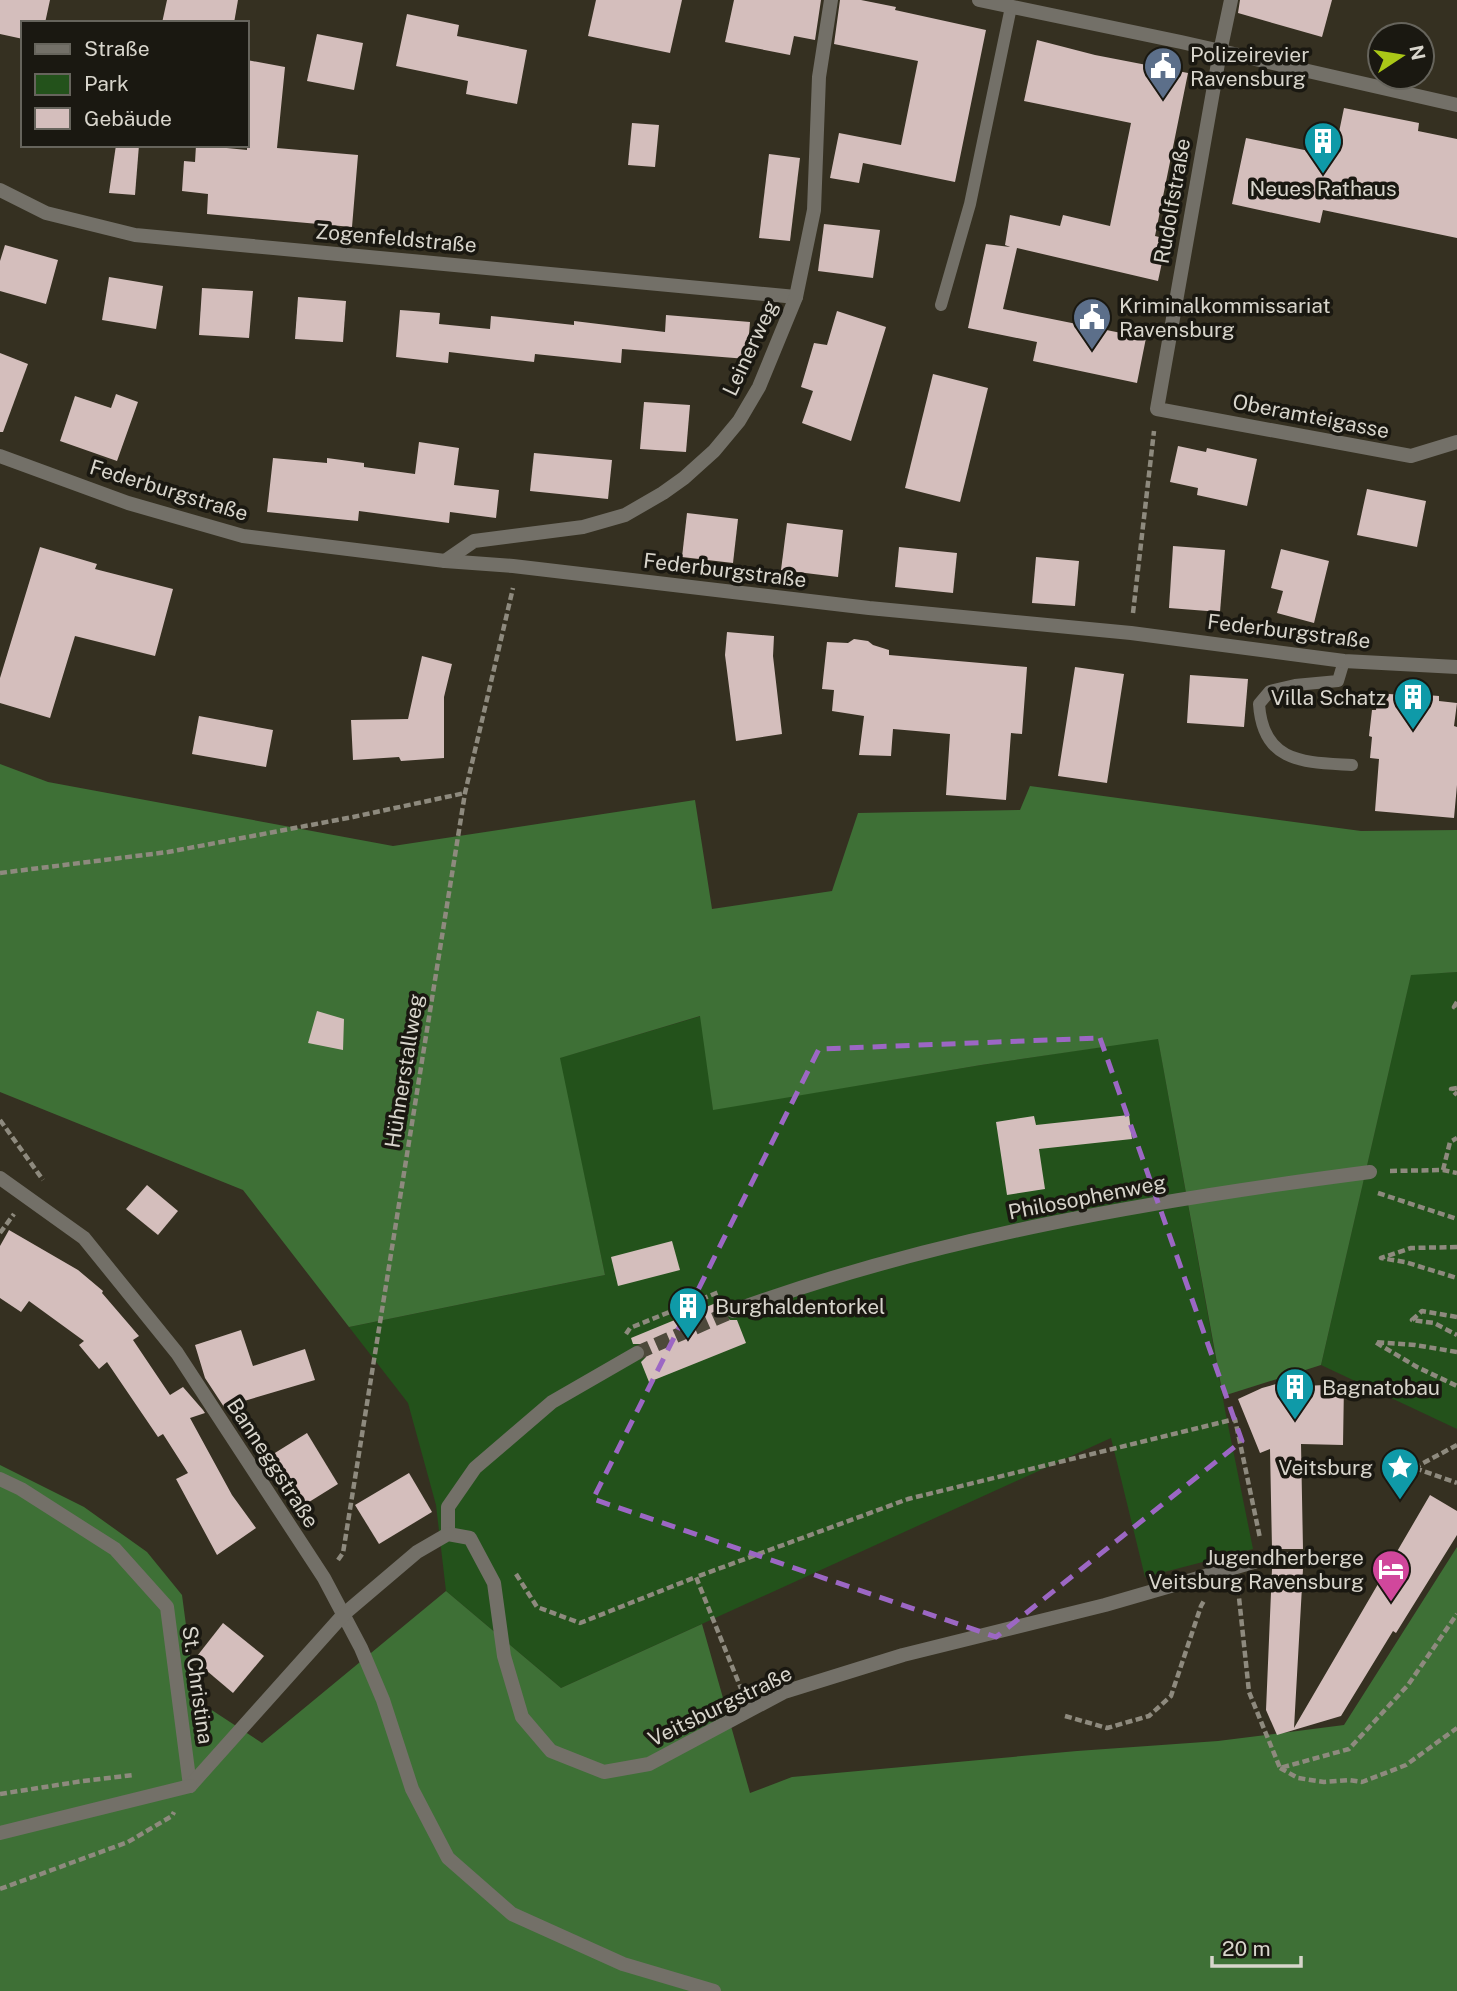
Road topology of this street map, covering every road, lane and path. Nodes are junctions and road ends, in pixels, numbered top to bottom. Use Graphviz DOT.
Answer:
graph roads {
  1 [pos="831,0"];
  2 [pos="979,0"];
  3 [pos="1231,0"];
  4 [pos="1011,7"];
  5 [pos="1220,52"];
  6 [pos="1457,105"];
  7 [pos="0,190"];
  8 [pos="796,297"];
  9 [pos="941,305"];
  10 [pos="1157,409"];
  11 [pos="1457,442"];
  12 [pos="0,456"];
  13 [pos="445,561"];
  14 [pos="513,566"];
  15 [pos="1131,634"];
  16 [pos="1344,661"];
  17 [pos="1457,667"];
  18 [pos="1352,765"];
  19 [pos="465,793"];
  20 [pos="0,873"];
  21 [pos="1457,1002"];
  22 [pos="1457,1008"];
  23 [pos="1457,1088"];
  24 [pos="1457,1095"];
  25 [pos="1457,1139"];
  26 [pos="1443,1170"];
  27 [pos="1370,1172"];
  28 [pos="1457,1173"];
  29 [pos="0,1178"];
  30 [pos="1457,1219"];
  31 [pos="1457,1247"];
  32 [pos="1457,1278"];
  33 [pos="728,1289"];
  34 [pos="733,1311"];
  35 [pos="1457,1317"];
  36 [pos="1457,1335"];
  37 [pos="623,1338"];
  38 [pos="1457,1352"];
  39 [pos="637,1353"];
  40 [pos="1457,1386"];
  41 [pos="1457,1445"];
  42 [pos="0,1479"];
  43 [pos="1457,1483"];
  44 [pos="448,1534"];
  45 [pos="1264,1559"];
  46 [pos="1303,1559"];
  47 [pos="1230,1568"];
  48 [pos="516,1574"];
  49 [pos="696,1577"];
  50 [pos="324,1578"];
  51 [pos="344,1614"];
  52 [pos="1457,1614"];
  53 [pos="750,1710"];
  54 [pos="1065,1716"];
  55 [pos="1457,1728"];
  56 [pos="1280,1768"];
  57 [pos="145,1774"];
  58 [pos="190,1786"];
  59 [pos="0,1794"];
  60 [pos="0,1833"];
  61 [pos="0,1889"];
  62 [pos="714,1991"];
  1 -- 8 [label="street, Leinerweg"];
  2 -- 4 [label="street"];
  3 -- 5 [label="street, Rudolfstraße"];
  4 -- 5 [label="street"];
  4 -- 9 [label="lane"];
  5 -- 6 [label="street"];
  5 -- 10 [label="street, Rudolfstraße"];
  7 -- 8 [label="street, Zogenfeldstraße"];
  8 -- 13 [label="street, Leinerweg"];
  10 -- 11 [label="street, Oberamteigasse"];
  10 -- 15 [label="path"];
  12 -- 13 [label="street, Federburgstraße"];
  13 -- 14 [label="street, Federburgstraße"];
  14 -- 15 [label="street, Federburgstraße"];
  14 -- 19 [label="path, Hühnerstallweg"];
  15 -- 16 [label="street, Federburgstraße"];
  16 -- 17 [label="street, Federburgstraße"];
  16 -- 18 [label="lane"];
  19 -- 20 [label="path"];
  19 -- 50 [label="path, Hühnerstallweg"];
  21 -- 22 [label="path"];
  23 -- 24 [label="path"];
  25 -- 26 [label="path"];
  26 -- 27 [label="path"];
  26 -- 28 [label="path"];
  27 -- 30 [label="path"];
  27 -- 34 [label="street, Philosophenweg"];
  29 -- 50 [label="street, Banneggstraße"];
  31 -- 32 [label="path"];
  33 -- 37 [label="path"];
  35 -- 36 [label="path"];
  38 -- 40 [label="path"];
  39 -- 44 [label="street"];
  41 -- 43 [label="path"];
  42 -- 58 [label="street, St. Christina"];
  44 -- 51 [label="street"];
  44 -- 53 [label="street, Veitsburgstraße"];
  45 -- 46 [label="street, Veitsburgstraße"];
  45 -- 47 [label="street, Veitsburgstraße"];
  45 -- 49 [label="path"];
  47 -- 53 [label="street, Veitsburgstraße"];
  47 -- 54 [label="path"];
  47 -- 56 [label="path"];
  48 -- 49 [label="path"];
  49 -- 53 [label="path"];
  50 -- 51 [label="street, Banneggstraße"];
  51 -- 58 [label="street"];
  51 -- 62 [label="street"];
  52 -- 56 [label="path"];
  55 -- 56 [label="path"];
  57 -- 59 [label="path"];
  58 -- 60 [label="street"];
  58 -- 61 [label="path"];
}
